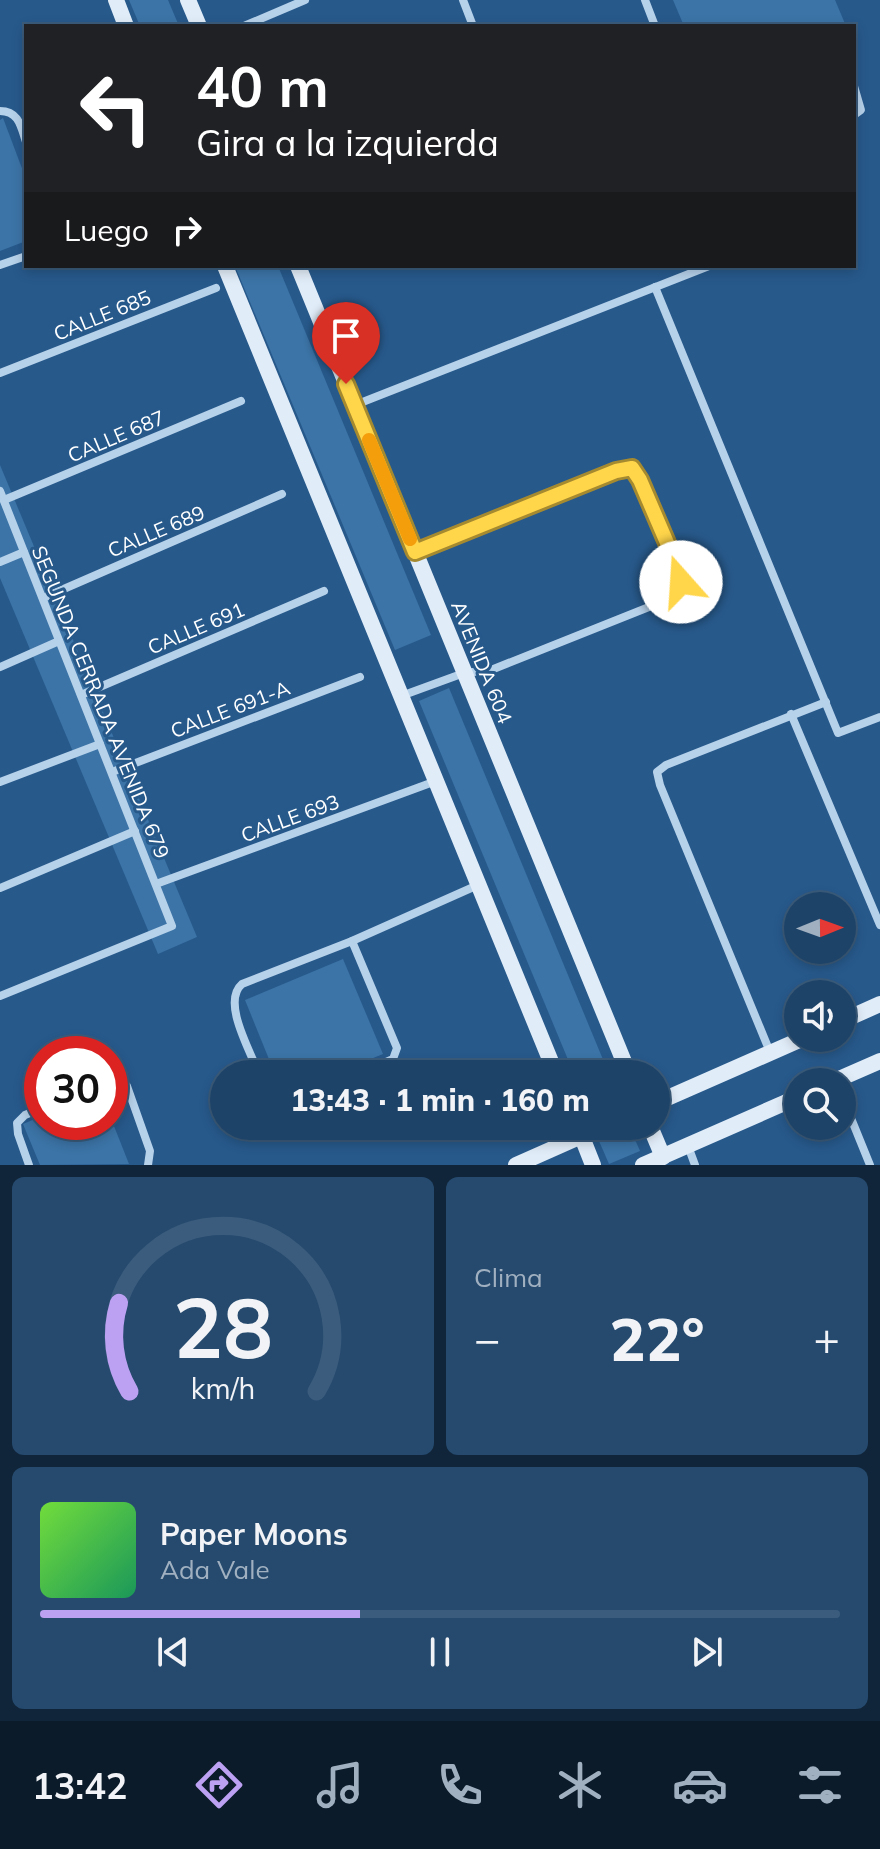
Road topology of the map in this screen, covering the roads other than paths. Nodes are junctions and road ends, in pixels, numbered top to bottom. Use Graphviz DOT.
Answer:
graph roads {
  1 [pos="116,0"];
  2 [pos="188,0"];
  3 [pos="305,0"];
  4 [pos="463,0"];
  5 [pos="645,0"];
  6 [pos="125,24"];
  7 [pos="198,24"];
  8 [pos="249,24"];
  9 [pos="472,24"];
  10 [pos="654,24"];
  11 [pos="856,91"];
  12 [pos="0,111"];
  13 [pos="856,114"];
  14 [pos="24,137"];
  15 [pos="24,257"];
  16 [pos="0,265"];
  17 [pos="226,268"];
  18 [pos="299,268"];
  19 [pos="704,268"];
  20 [pos="655,287"];
  21 [pos="216,288"];
  22 [pos="0,373"];
  23 [pos="241,401"];
  24 [pos="354,405"];
  25 [pos="282,494"];
  26 [pos="2,495"];
  27 [pos="24,552"];
  28 [pos="415,552"];
  29 [pos="0,562"];
  30 [pos="324,591"];
  31 [pos="43,598"];
  32 [pos="59,641"];
  33 [pos="0,667"];
  34 [pos="464,673"];
  35 [pos="360,677"];
  36 [pos="81,695"];
  37 [pos="401,696"];
  38 [pos="826,702"];
  39 [pos="791,714"];
  40 [pos="880,717"];
  41 [pos="100,744"];
  42 [pos="112,772"];
  43 [pos="436,781"];
  44 [pos="0,782"];
  45 [pos="135,831"];
  46 [pos="156,884"];
  47 [pos="478,885"];
  48 [pos="0,888"];
  49 [pos="880,925"];
  50 [pos="352,941"];
  51 [pos="0,996"];
  52 [pos="880,1004"];
  53 [pos="856,1015"];
  54 [pos="784,1047"];
  55 [pos="770,1053"];
  56 [pos="253,1060"];
  57 [pos="391,1060"];
  58 [pos="550,1060"];
  59 [pos="623,1060"];
  60 [pos="880,1061"];
  61 [pos="856,1074"];
  62 [pos="128,1089"];
  63 [pos="670,1097"];
  64 [pos="784,1103"];
  65 [pos="24,1116"];
  66 [pos="856,1131"];
  67 [pos="562,1140"];
  68 [pos="583,1140"];
  69 [pos="656,1140"];
  70 [pos="688,1146"];
  71 [pos="663,1157"];
  72 [pos="29,1165"];
  73 [pos="148,1165"];
  74 [pos="516,1165"];
  75 [pos="593,1165"];
  76 [pos="643,1165"];
  77 [pos="695,1165"];
  78 [pos="870,1165"];
  1 -- 6 [label="street"];
  2 -- 7 [label="street"];
  3 -- 8 [label="street"];
  4 -- 9 [label="street"];
  5 -- 10 [label="street"];
  11 -- 13 [label="street"];
  12 -- 14 [label="street"];
  15 -- 16 [label="street"];
  17 -- 37 [label="street"];
  18 -- 24 [label="street, AVENIDA 604"];
  19 -- 20 [label="street"];
  20 -- 24 [label="street"];
  20 -- 38 [label="street"];
  21 -- 22 [label="street, CALLE 685"];
  23 -- 26 [label="street, CALLE 687"];
  24 -- 28 [label="street, AVENIDA 604"];
  25 -- 31 [label="street, CALLE 689"];
  26 -- 27 [label="street, SEGUNDA CERRADA AVENIDA 679"];
  27 -- 29 [label="street"];
  27 -- 31 [label="street, SEGUNDA CERRADA AVENIDA 679"];
  28 -- 34 [label="street, AVENIDA 604"];
  28 -- 34 [label="street"];
  30 -- 36 [label="street, CALLE 691"];
  31 -- 32 [label="street, SEGUNDA CERRADA AVENIDA 679"];
  32 -- 33 [label="street"];
  32 -- 36 [label="street, SEGUNDA CERRADA AVENIDA 679"];
  34 -- 37 [label="street"];
  34 -- 59 [label="street, AVENIDA 604"];
  35 -- 42 [label="street, CALLE 691-A"];
  36 -- 41 [label="street, SEGUNDA CERRADA AVENIDA 679"];
  37 -- 43 [label="street"];
  38 -- 39 [label="street"];
  38 -- 40 [label="street"];
  39 -- 49 [label="street"];
  39 -- 55 [label="street"];
  41 -- 42 [label="street, SEGUNDA CERRADA AVENIDA 679"];
  41 -- 44 [label="street"];
  42 -- 45 [label="street, SEGUNDA CERRADA AVENIDA 679"];
  43 -- 46 [label="street, CALLE 693"];
  43 -- 47 [label="street"];
  45 -- 46 [label="street, SEGUNDA CERRADA AVENIDA 679"];
  45 -- 48 [label="street"];
  46 -- 51 [label="street, SEGUNDA CERRADA AVENIDA 679"];
  47 -- 50 [label="street"];
  47 -- 58 [label="street"];
  50 -- 56 [label="street"];
  50 -- 57 [label="street"];
  52 -- 53 [label="street"];
  54 -- 55 [label="street"];
  55 -- 63 [label="street"];
  60 -- 61 [label="street"];
  62 -- 73 [label="street"];
  64 -- 70 [label="street"];
  65 -- 72 [label="street"];
  66 -- 78 [label="street"];
  67 -- 74 [label="street"];
  68 -- 75 [label="street"];
  69 -- 71 [label="street"];
  70 -- 71 [label="street"];
  70 -- 77 [label="street"];
  71 -- 76 [label="street"];
}
